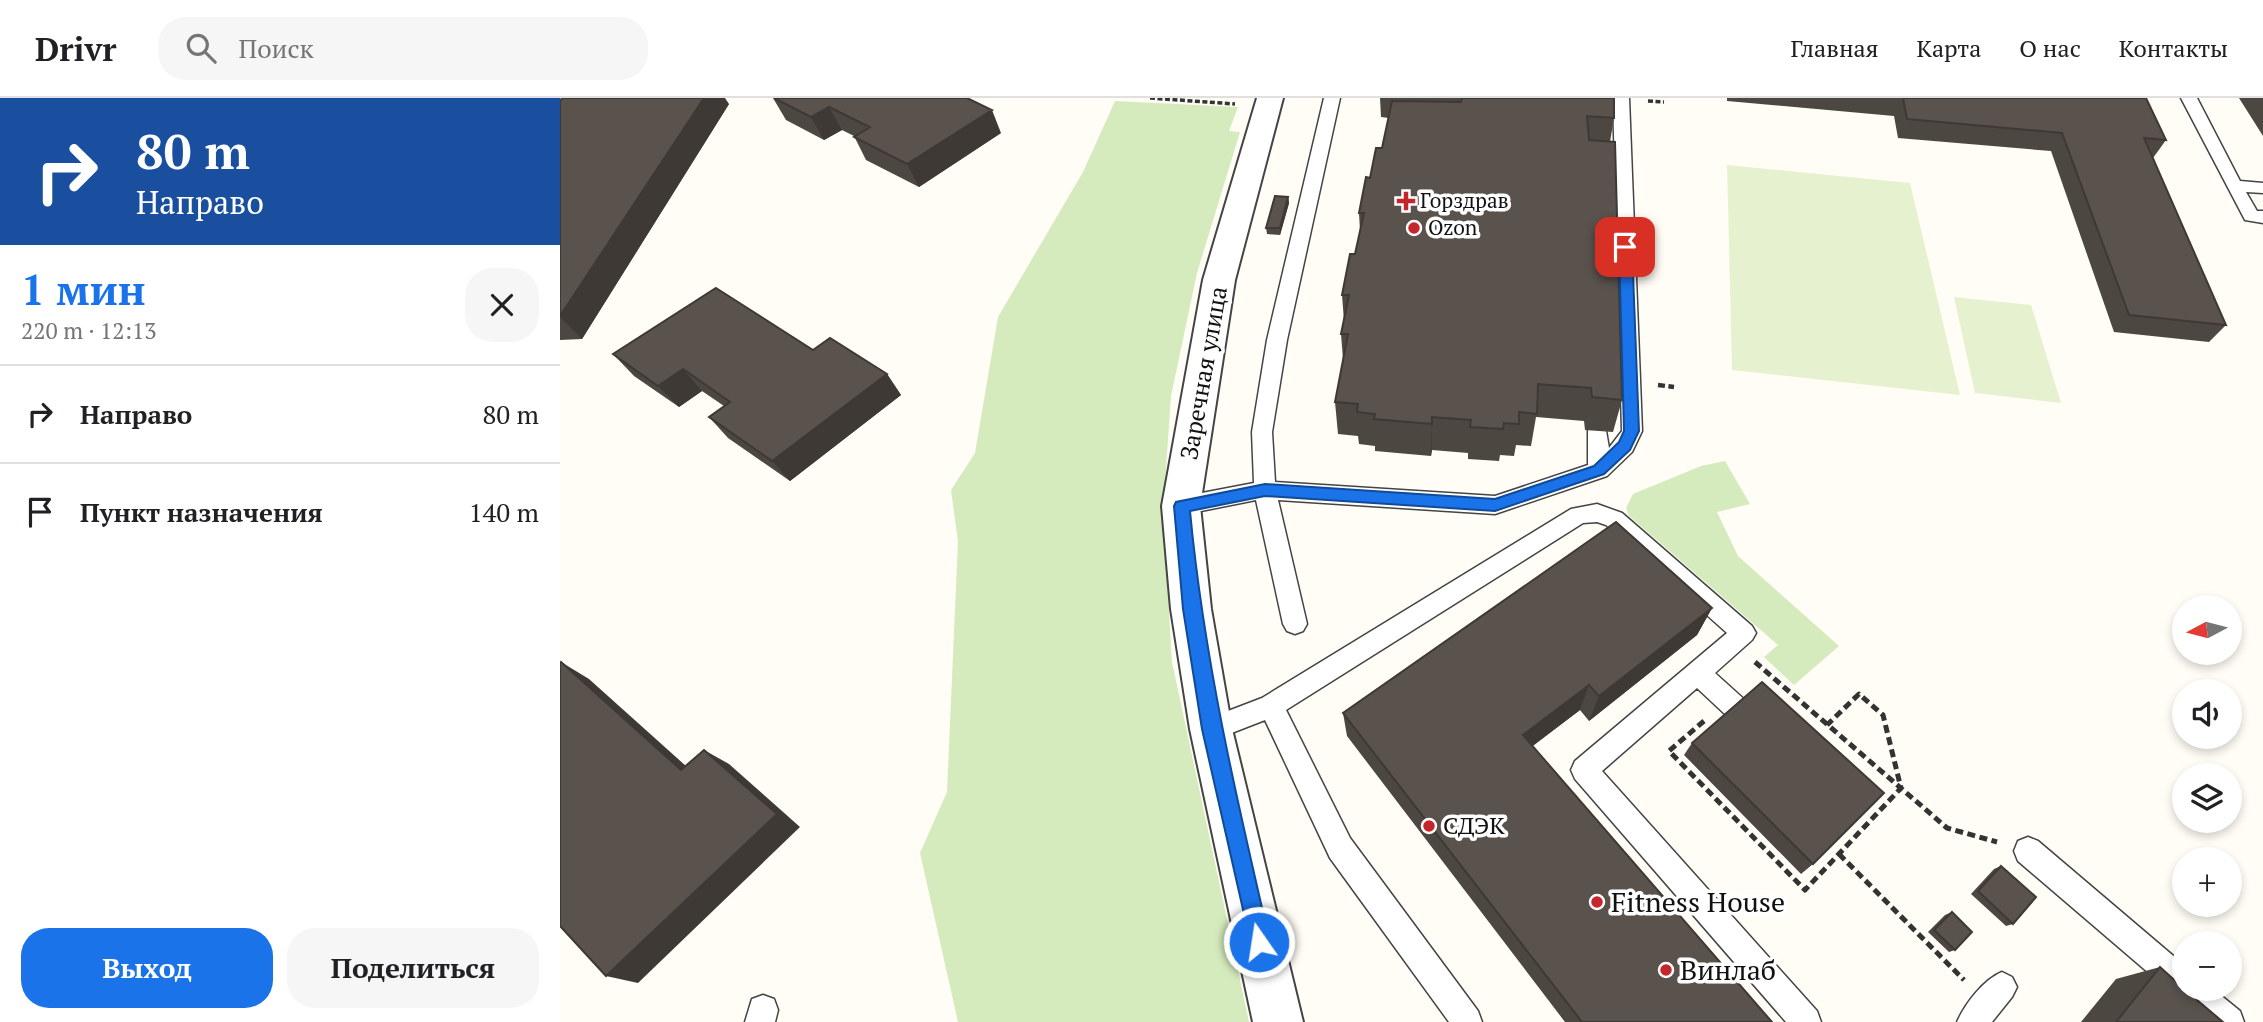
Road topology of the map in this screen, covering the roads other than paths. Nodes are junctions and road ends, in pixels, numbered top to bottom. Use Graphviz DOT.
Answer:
graph roads {
  1 [pos="1332,98"];
  2 [pos="1621,98"];
  3 [pos="2189,98"];
  4 [pos="1258,101"];
  5 [pos="2234,186"];
  6 [pos="2263,188"];
  7 [pos="2263,217"];
  8 [pos="1598,431"];
  9 [pos="1599,470"];
  10 [pos="1265,490"];
  11 [pos="1181,506"];
  12 [pos="1294,624"];
  13 [pos="1692,678"];
  14 [pos="1271,706"];
  15 [pos="1737,709"];
  16 [pos="1211,729"];
  17 [pos="2028,851"];
  18 [pos="2172,974"];
  19 [pos="2205,1001"];
  20 [pos="1278,1022"];
  21 [pos="1467,1022"];
  22 [pos="1806,1022"];
  23 [pos="2230,1022"];
  1 -- 10 [label="lane"];
  2 -- 9 [label="lane"];
  3 -- 5 [label="lane"];
  4 -- 11 [label="street, Заречная улица"];
  5 -- 6 [label="lane"];
  5 -- 7 [label="lane"];
  8 -- 9 [label="lane"];
  9 -- 10 [label="lane"];
  10 -- 11 [label="lane"];
  10 -- 12 [label="lane"];
  11 -- 16 [label="street, Заречная улица"];
  13 -- 14 [label="lane"];
  13 -- 15 [label="lane"];
  13 -- 22 [label="lane"];
  14 -- 16 [label="lane"];
  14 -- 21 [label="lane"];
  16 -- 20 [label="street, Заречная улица"];
  17 -- 18 [label="lane"];
  19 -- 23 [label="lane"];
}
